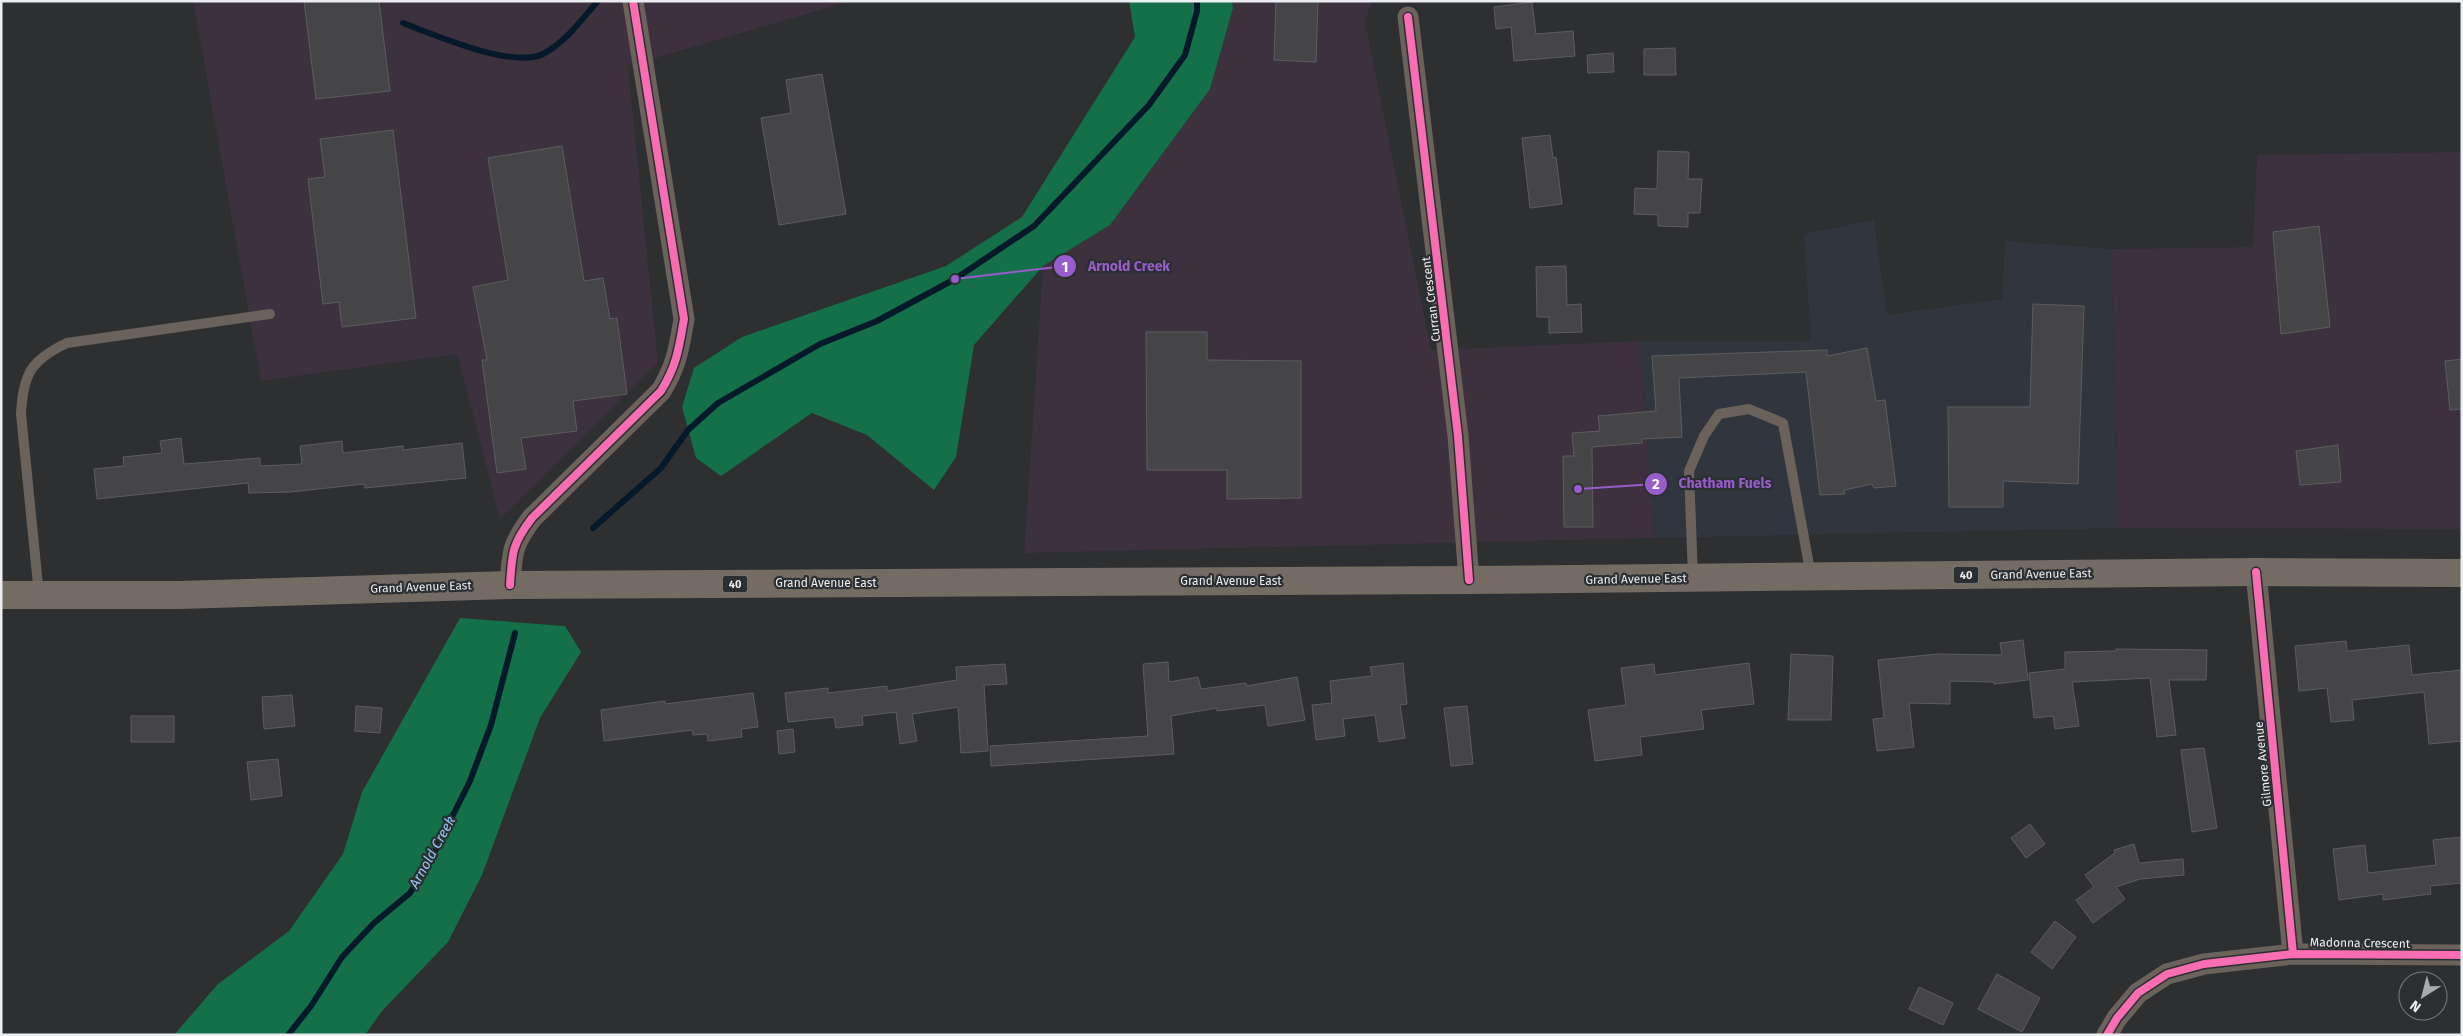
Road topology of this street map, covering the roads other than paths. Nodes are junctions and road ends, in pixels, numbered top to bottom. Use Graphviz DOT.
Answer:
graph roads {
  1 [pos="633,1"];
  2 [pos="1408,17"];
  3 [pos="270,314"];
  4 [pos="2256,572"];
  5 [pos="2462,573"];
  6 [pos="1811,577"];
  7 [pos="1693,578"];
  8 [pos="1470,580"];
  9 [pos="510,585"];
  10 [pos="1,595"];
  11 [pos="39,595"];
  12 [pos="2293,954"];
  13 [pos="2462,955"];
  14 [pos="2107,1035"];
  1 -- 9 [label="street"];
  2 -- 8 [label="street, Curran Crescent"];
  3 -- 11 [label="lane"];
  4 -- 5 [label="main road, Grand Avenue East / 40"];
  4 -- 6 [label="main road, Grand Avenue East / 40"];
  4 -- 12 [label="street, Gilmore Avenue"];
  6 -- 7 [label="main road, Grand Avenue East / 40"];
  6 -- 7 [label="lane"];
  7 -- 8 [label="main road, Grand Avenue East / 40"];
  8 -- 9 [label="main road, Grand Avenue East / 40"];
  9 -- 11 [label="main road, Grand Avenue East / 40"];
  10 -- 11 [label="main road, Grand Avenue East / 40"];
  12 -- 13 [label="street, Madonna Crescent"];
  12 -- 14 [label="street, Madonna Crescent"];
}
